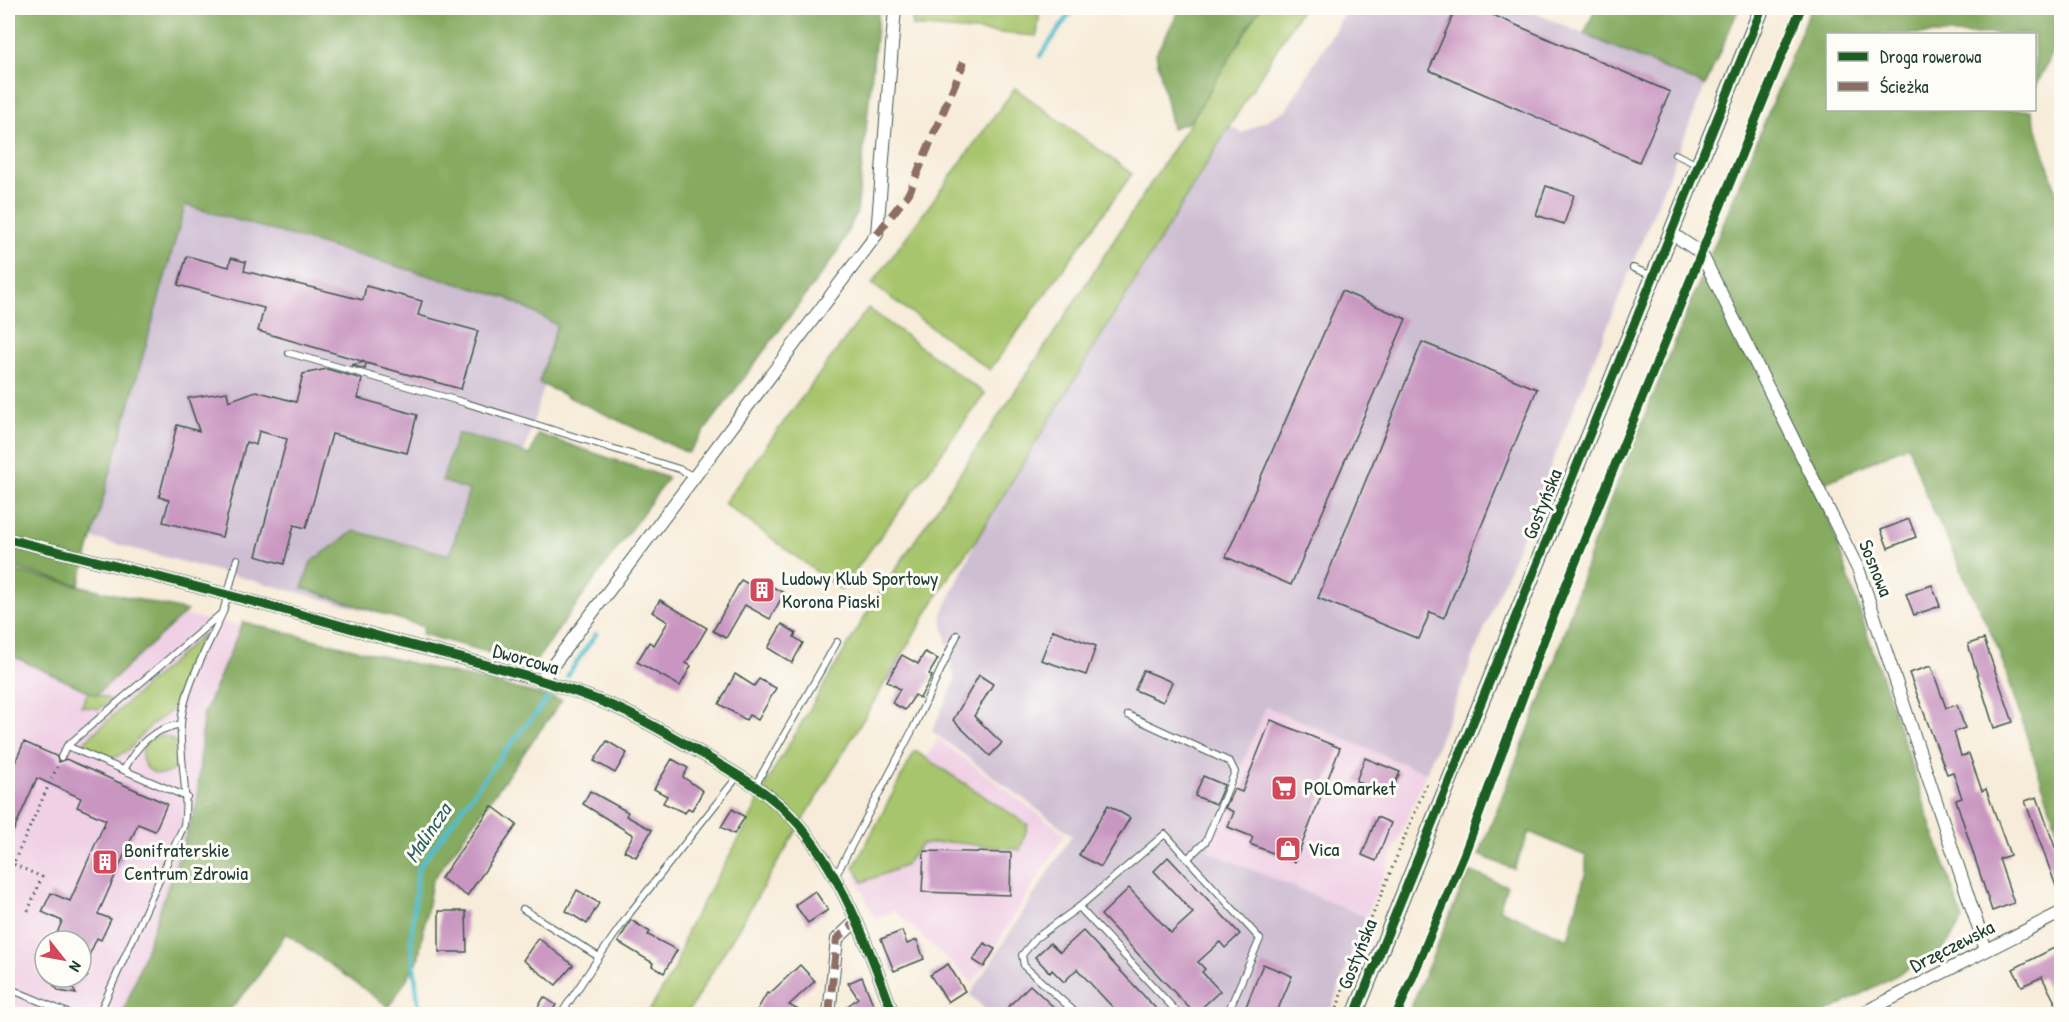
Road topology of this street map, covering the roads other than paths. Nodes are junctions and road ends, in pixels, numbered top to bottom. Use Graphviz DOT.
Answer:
graph roads {
  1 [pos="895,8"];
  2 [pos="1762,8"];
  3 [pos="1675,154"];
  4 [pos="1698,165"];
  5 [pos="1671,233"];
  6 [pos="1633,268"];
  7 [pos="1653,277"];
  8 [pos="289,353"];
  9 [pos="694,477"];
  10 [pos="8,538"];
  11 [pos="237,560"];
  12 [pos="228,594"];
  13 [pos="223,612"];
  14 [pos="957,634"];
  15 [pos="837,642"];
  16 [pos="541,681"];
  17 [pos="1128,715"];
  18 [pos="181,724"];
  19 [pos="67,746"];
  20 [pos="61,757"];
  21 [pos="124,770"];
  22 [pos="738,775"];
  23 [pos="755,786"];
  24 [pos="187,798"];
  25 [pos="1188,859"];
  26 [pos="835,877"];
  27 [pos="1079,907"];
  28 [pos="523,909"];
  29 [pos="2061,912"];
  30 [pos="855,922"];
  31 [pos="1986,950"];
  32 [pos="599,957"];
  33 [pos="8,988"];
  34 [pos="70,1014"];
  35 [pos="99,1014"];
  36 [pos="561,1014"];
  37 [pos="829,1014"];
  38 [pos="893,1014"];
  39 [pos="1077,1014"];
  40 [pos="1179,1014"];
  41 [pos="1227,1014"];
  42 [pos="1355,1014"];
  43 [pos="1861,1014"];
  1 -- 9 [label="street"];
  2 -- 4 [label="street, Gostyńska"];
  3 -- 4 [label="lane"];
  4 -- 5 [label="street, Gostyńska"];
  5 -- 7 [label="street, Gostyńska"];
  5 -- 31 [label="street, Sosnowa"];
  6 -- 7 [label="lane"];
  7 -- 42 [label="street, Gostyńska"];
  8 -- 9 [label="lane"];
  9 -- 16 [label="street"];
  10 -- 12 [label="street, Dworcowa"];
  11 -- 12 [label="lane"];
  12 -- 13 [label="lane"];
  12 -- 16 [label="street, Dworcowa"];
  13 -- 18 [label="lane"];
  13 -- 19 [label="lane"];
  14 -- 26 [label="lane"];
  15 -- 23 [label="lane"];
  16 -- 22 [label="street, Dworcowa"];
  17 -- 25 [label="lane"];
  18 -- 21 [label="lane"];
  18 -- 24 [label="lane"];
  19 -- 20 [label="lane"];
  19 -- 21 [label="lane"];
  21 -- 24 [label="lane"];
  22 -- 23 [label="street, Dworcowa"];
  22 -- 32 [label="lane"];
  23 -- 26 [label="street, Dworcowa"];
  24 -- 35 [label="lane"];
  25 -- 27 [label="lane"];
  25 -- 41 [label="lane"];
  26 -- 30 [label="street, Dworcowa"];
  27 -- 39 [label="lane"];
  27 -- 40 [label="lane"];
  28 -- 32 [label="lane"];
  29 -- 31 [label="street, Drzęczewska"];
  30 -- 37 [label="street"];
  30 -- 38 [label="street, Dworcowa"];
  31 -- 43 [label="street, Drzęczewska"];
  32 -- 36 [label="lane"];
  33 -- 34 [label="lane"];
}
